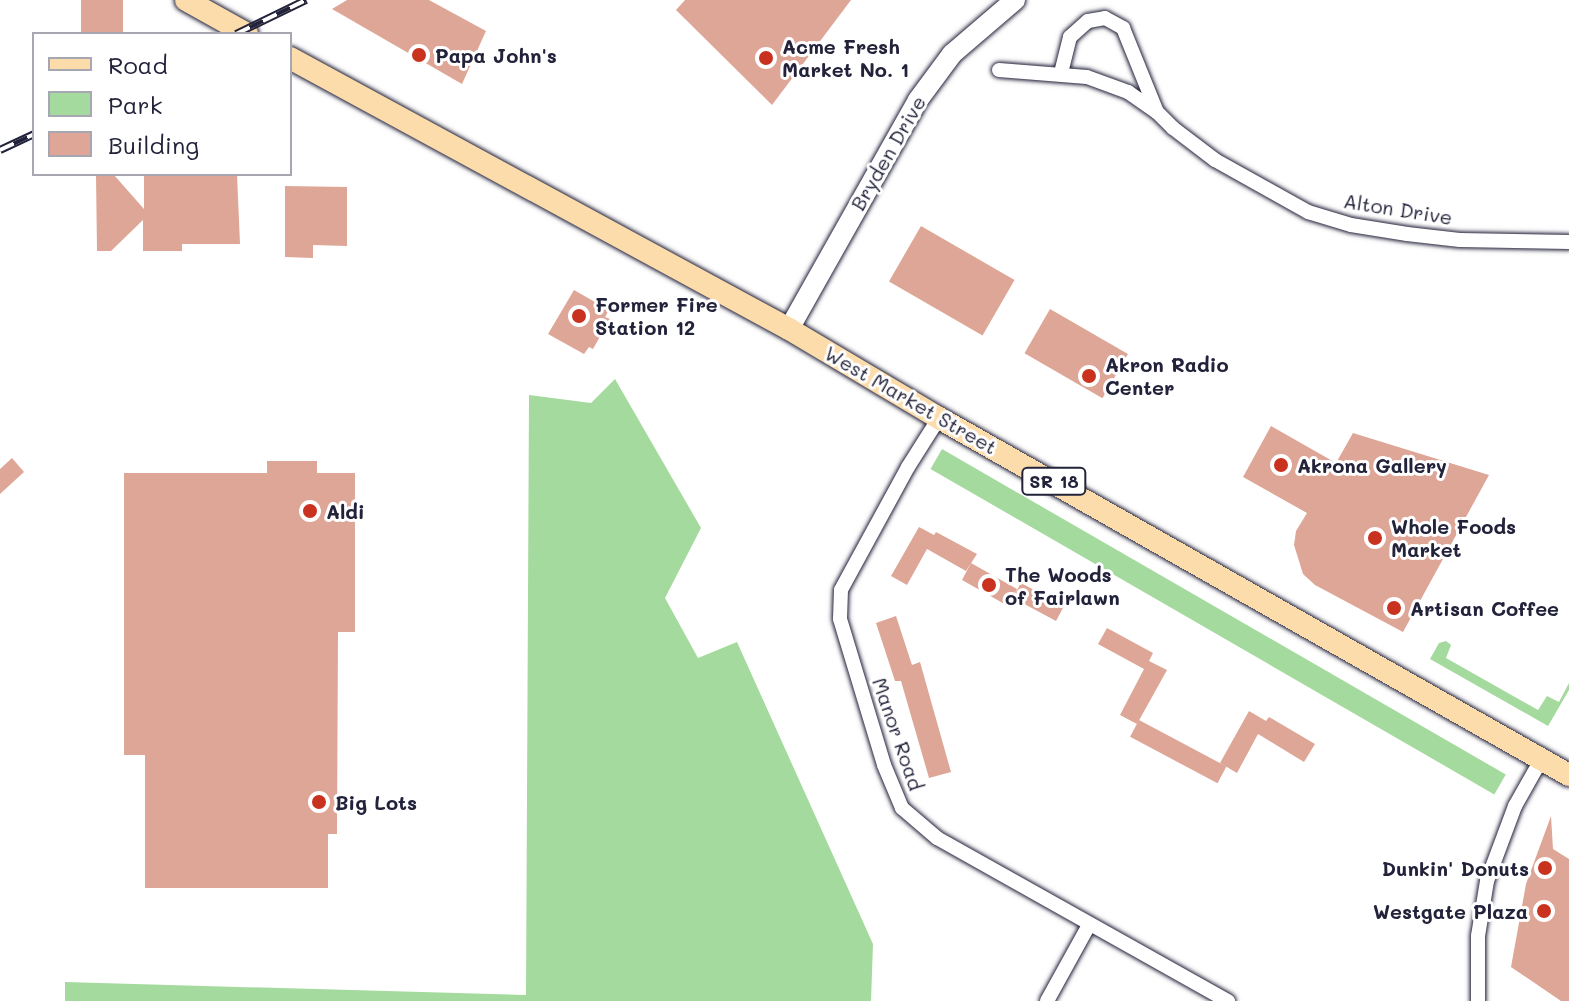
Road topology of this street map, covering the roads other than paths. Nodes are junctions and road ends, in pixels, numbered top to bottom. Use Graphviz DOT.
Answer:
graph roads {
  1 [pos="186,0"];
  2 [pos="1015,0"];
  3 [pos="243,32"];
  4 [pos="292,59"];
  5 [pos="999,70"];
  6 [pos="1061,73"];
  7 [pos="1157,112"];
  8 [pos="1569,242"];
  9 [pos="789,329"];
  10 [pos="939,418"];
  11 [pos="1542,758"];
  12 [pos="1569,775"];
  13 [pos="1089,925"];
  14 [pos="1047,1001"];
  15 [pos="1228,1001"];
  16 [pos="1478,1001"];
  1 -- 3 [label="main road"];
  2 -- 9 [label="street, Bryden Drive"];
  4 -- 9 [label="main road, West Market Street / SR 18"];
  5 -- 6 [label="street"];
  6 -- 7 [label="street, Alton Drive"];
  6 -- 7 [label="street, Alton Drive"];
  7 -- 8 [label="street, Alton Drive"];
  9 -- 10 [label="main road, West Market Street / SR 18"];
  10 -- 11 [label="main road, West Market Street / SR 18"];
  10 -- 13 [label="street, Manor Road"];
  11 -- 12 [label="main road, West Market Street / SR 18"];
  11 -- 16 [label="street"];
  13 -- 14 [label="street"];
  13 -- 15 [label="street, Manor Road"];
}
